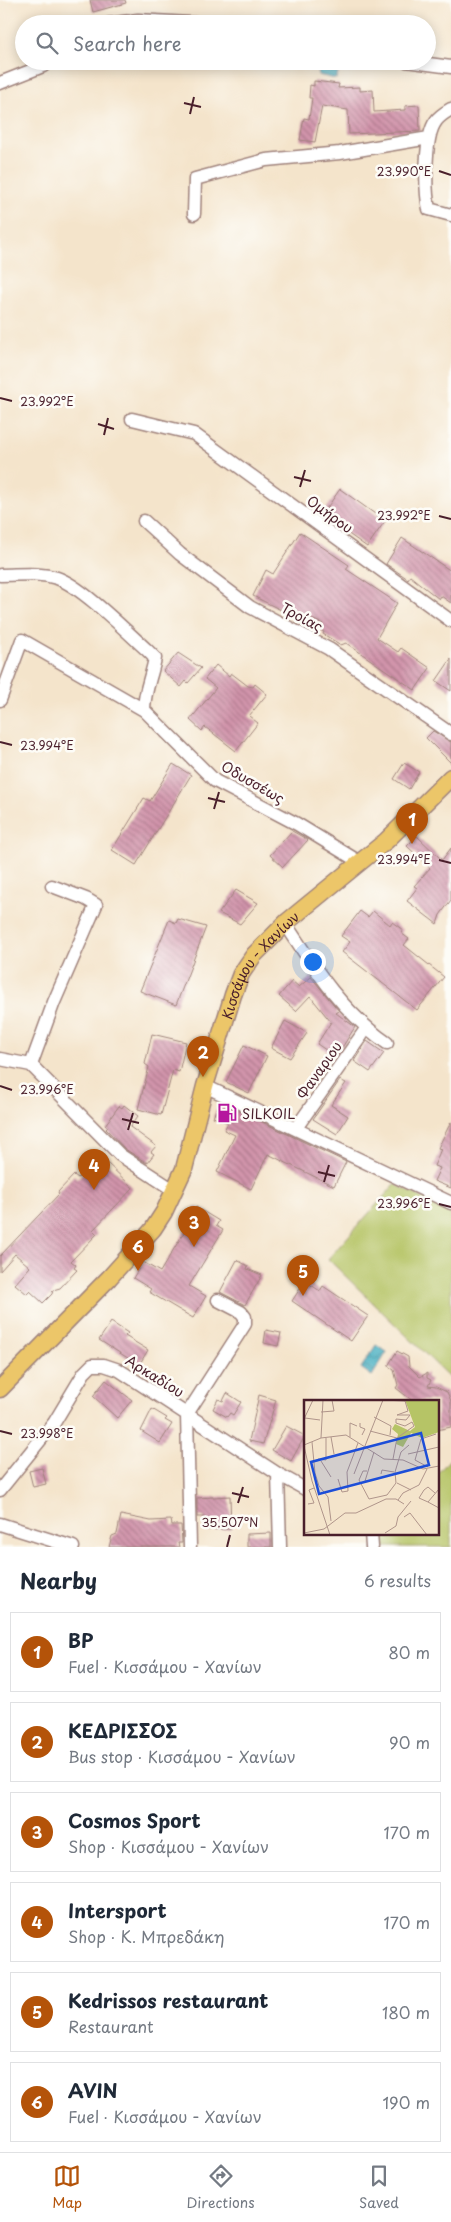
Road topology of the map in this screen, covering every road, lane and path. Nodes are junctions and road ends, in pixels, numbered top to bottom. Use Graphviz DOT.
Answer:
graph roads {
  1 [pos="436,65"];
  2 [pos="451,67"];
  3 [pos="33,70"];
  4 [pos="0,84"];
  5 [pos="451,109"];
  6 [pos="429,138"];
  7 [pos="194,214"];
  8 [pos="451,215"];
  9 [pos="132,419"];
  10 [pos="144,520"];
  11 [pos="0,575"];
  12 [pos="451,621"];
  13 [pos="0,700"];
  14 [pos="144,710"];
  15 [pos="451,734"];
  16 [pos="451,778"];
  17 [pos="361,863"];
  18 [pos="52,886"];
  19 [pos="285,923"];
  20 [pos="366,1029"];
  21 [pos="387,1043"];
  22 [pos="0,1059"];
  23 [pos="31,1065"];
  24 [pos="205,1086"];
  25 [pos="296,1128"];
  26 [pos="175,1191"];
  27 [pos="451,1203"];
  28 [pos="218,1300"];
  29 [pos="0,1389"];
  30 [pos="187,1414"];
  31 [pos="278,1474"];
  32 [pos="304,1488"];
  33 [pos="0,1490"];
  34 [pos="0,1524"];
  35 [pos="371,1534"];
  36 [pos="47,1543"];
  37 [pos="73,1547"];
  38 [pos="190,1547"];
  39 [pos="280,1547"];
  40 [pos="372,1547"];
  1 -- 2 [label="street"];
  3 -- 4 [label="street"];
  5 -- 6 [label="street"];
  6 -- 7 [label="street"];
  6 -- 8 [label="street"];
  9 -- 12 [label="street, Ομήρου"];
  10 -- 15 [label="street, Τροίας"];
  11 -- 14 [label="street"];
  13 -- 14 [label="street, Οδυσσέως"];
  14 -- 17 [label="street, Οδυσσέως"];
  16 -- 17 [label="main road, Κισσάμου - Χανίων"];
  17 -- 19 [label="main road, Κισσάμου - Χανίων"];
  18 -- 23 [label="street"];
  19 -- 20 [label="street"];
  19 -- 24 [label="main road, Κισσάμου - Χανίων"];
  20 -- 21 [label="street"];
  20 -- 25 [label="street, Φαναριου"];
  22 -- 23 [label="street"];
  23 -- 26 [label="street"];
  24 -- 25 [label="street"];
  24 -- 26 [label="main road, Κισσάμου - Χανίων"];
  25 -- 27 [label="street"];
  26 -- 29 [label="main road, Κισσάμου - Χανίων"];
  28 -- 30 [label="street"];
  30 -- 31 [label="street, Αρκαδίου"];
  30 -- 33 [label="street, Αρκαδίου"];
  30 -- 38 [label="street"];
  31 -- 32 [label="street, Αρκαδίου"];
  31 -- 39 [label="street"];
  34 -- 36 [label="street"];
  35 -- 40 [label="street"];
  36 -- 37 [label="street"];
}
